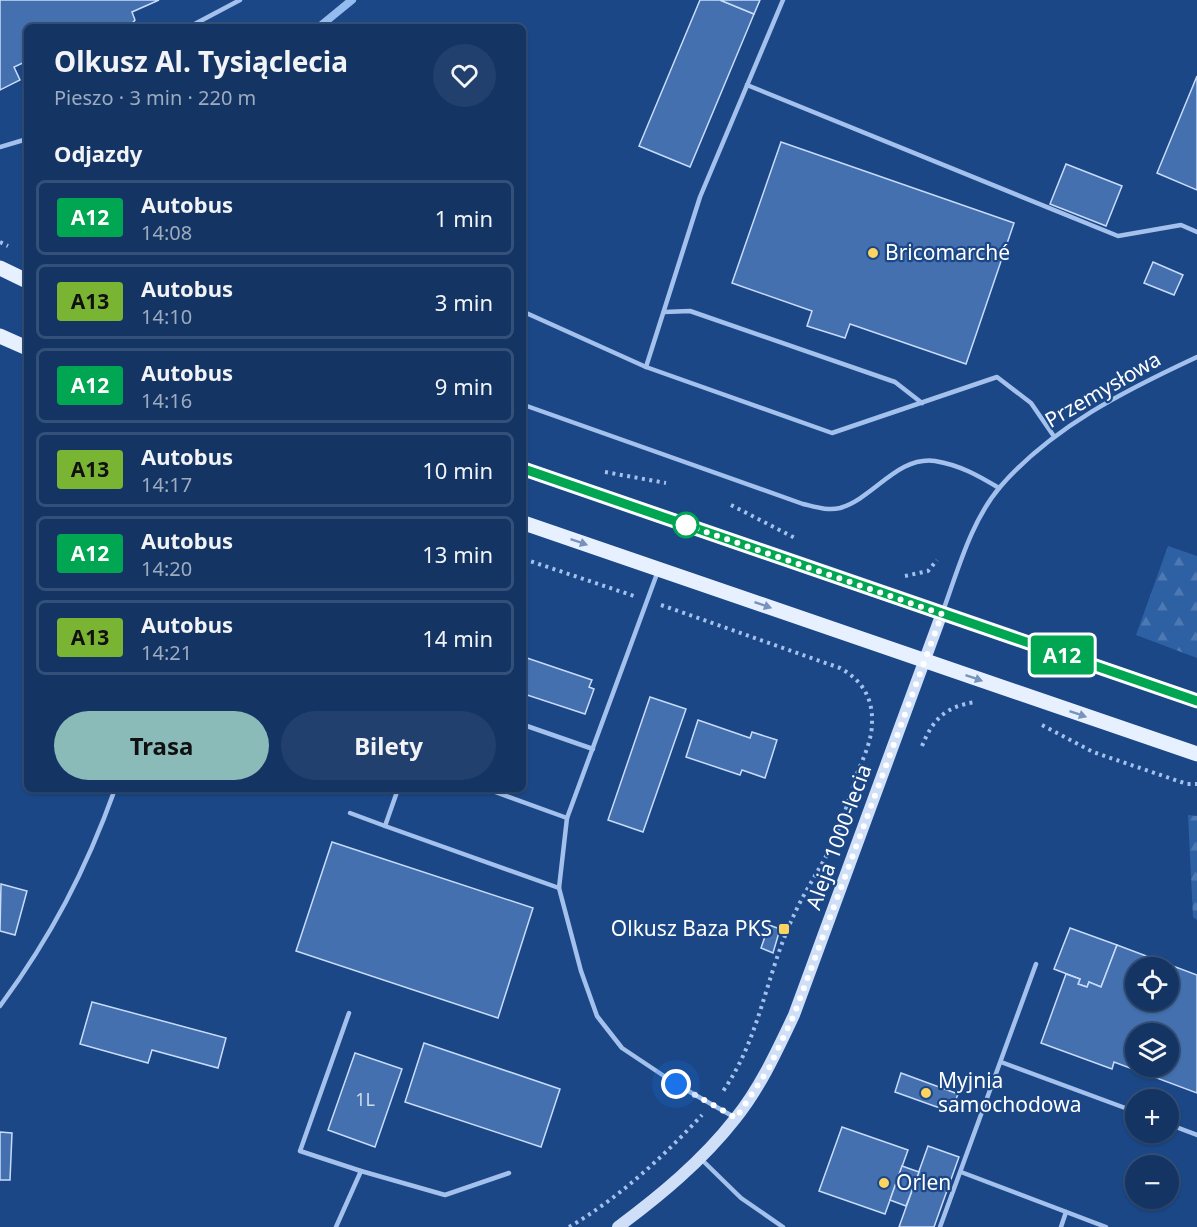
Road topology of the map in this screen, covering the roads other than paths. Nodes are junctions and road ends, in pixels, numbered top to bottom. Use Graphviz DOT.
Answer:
graph roads {
  1 [pos="240,0"];
  2 [pos="783,0"];
  3 [pos="195,24"];
  4 [pos="747,85"];
  5 [pos="24,140"];
  6 [pos="0,147"];
  7 [pos="1197,232"];
  8 [pos="0,268"];
  9 [pos="24,280"];
  10 [pos="664,312"];
  11 [pos="526,313"];
  12 [pos="0,336"];
  13 [pos="24,347"];
  14 [pos="1197,357"];
  15 [pos="646,367"];
  16 [pos="922,403"];
  17 [pos="526,406"];
  18 [pos="1053,435"];
  19 [pos="526,470"];
  20 [pos="999,488"];
  21 [pos="526,524"];
  22 [pos="659,569"];
  23 [pos="942,614"];
  24 [pos="926,661"];
  25 [pos="1197,701"];
  26 [pos="526,726"];
  27 [pos="593,749"];
  28 [pos="1197,754"];
  29 [pos="115,792"];
  30 [pos="397,792"];
  31 [pos="494,792"];
  32 [pos="350,813"];
  33 [pos="567,818"];
  34 [pos="385,826"];
  35 [pos="559,888"];
  36 [pos="1036,964"];
  37 [pos="0,1006"];
  38 [pos="349,1014"];
  39 [pos="1001,1062"];
  40 [pos="1125,1108"];
  41 [pos="736,1118"];
  42 [pos="1179,1128"];
  43 [pos="1197,1134"];
  44 [pos="700,1158"];
  45 [pos="361,1171"];
  46 [pos="961,1172"];
  47 [pos="509,1173"];
  48 [pos="1066,1212"];
  49 [pos="336,1227"];
  50 [pos="618,1227"];
  51 [pos="783,1227"];
  52 [pos="940,1227"];
  53 [pos="1061,1227"];
  54 [pos="1106,1227"];
  1 -- 3 [label="lane"];
  2 -- 4 [label="lane"];
  4 -- 7 [label="lane"];
  4 -- 10 [label="lane"];
  5 -- 6 [label="lane"];
  8 -- 9 [label="main road"];
  10 -- 15 [label="lane"];
  10 -- 16 [label="lane"];
  11 -- 15 [label="lane"];
  12 -- 13 [label="main road"];
  14 -- 18 [label="lane, Przemysłowa"];
  15 -- 16 [label="lane"];
  16 -- 18 [label="lane"];
  17 -- 20 [label="lane"];
  18 -- 20 [label="lane, Przemysłowa"];
  19 -- 23 [label="main road"];
  20 -- 23 [label="lane, Przemysłowa"];
  21 -- 22 [label="main road, one-way"];
  22 -- 24 [label="main road, one-way"];
  22 -- 27 [label="lane"];
  23 -- 24 [label="street, Aleja 1000-lecia"];
  23 -- 25 [label="main road"];
  24 -- 28 [label="main road, one-way"];
  24 -- 41 [label="street, Aleja 1000-lecia"];
  26 -- 27 [label="lane"];
  27 -- 33 [label="lane"];
  29 -- 37 [label="lane"];
  30 -- 34 [label="lane"];
  31 -- 33 [label="lane"];
  32 -- 34 [label="lane"];
  33 -- 35 [label="lane"];
  34 -- 35 [label="lane"];
  35 -- 41 [label="lane"];
  36 -- 39 [label="lane"];
  38 -- 45 [label="lane"];
  39 -- 40 [label="lane"];
  39 -- 46 [label="lane"];
  41 -- 44 [label="street, Aleja 1000-lecia"];
  42 -- 43 [label="lane"];
  44 -- 50 [label="street, Aleja 1000-lecia"];
  44 -- 51 [label="lane"];
  45 -- 47 [label="lane"];
  45 -- 49 [label="lane"];
  46 -- 48 [label="lane"];
  46 -- 52 [label="lane"];
  48 -- 53 [label="lane"];
  48 -- 54 [label="lane"];
}
